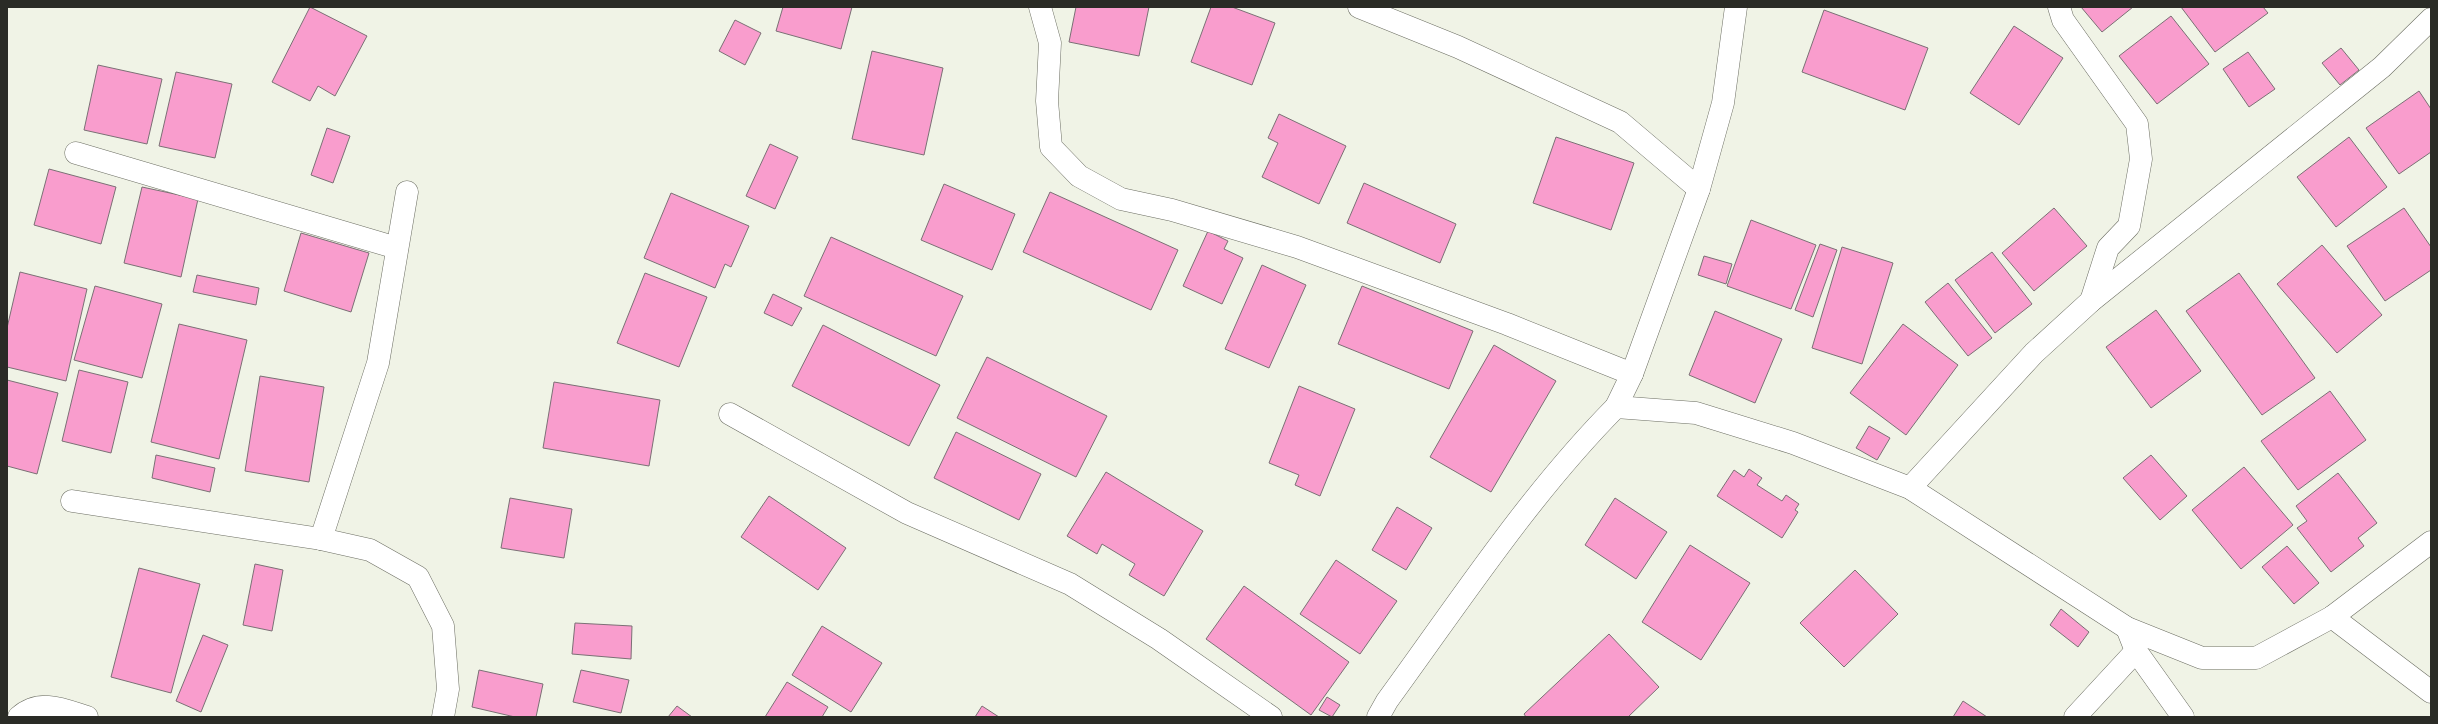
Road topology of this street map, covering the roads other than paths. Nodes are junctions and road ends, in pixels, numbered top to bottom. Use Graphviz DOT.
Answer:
graph roads {
  1 [pos="1040,7"];
  2 [pos="1359,7"];
  3 [pos="1736,7"];
  4 [pos="2059,7"];
  5 [pos="2431,19"];
  6 [pos="76,153"];
  7 [pos="1699,189"];
  8 [pos="407,192"];
  9 [pos="397,248"];
  10 [pos="2091,301"];
  11 [pos="1632,374"];
  12 [pos="1616,407"];
  13 [pos="730,414"];
  14 [pos="1910,488"];
  15 [pos="72,501"];
  16 [pos="321,539"];
  17 [pos="2431,542"];
  18 [pos="2332,617"];
  19 [pos="2127,628"];
  20 [pos="2136,651"];
  21 [pos="2431,692"];
  22 [pos="19,717"];
  23 [pos="87,717"];
  24 [pos="444,717"];
  25 [pos="1271,717"];
  26 [pos="1378,717"];
  27 [pos="2075,717"];
  28 [pos="2184,717"];
  1 -- 11 [label="street"];
  2 -- 7 [label="street"];
  3 -- 7 [label="street"];
  4 -- 10 [label="street"];
  5 -- 10 [label="street"];
  6 -- 9 [label="street"];
  7 -- 11 [label="street"];
  8 -- 9 [label="street"];
  9 -- 16 [label="street"];
  10 -- 14 [label="street"];
  11 -- 12 [label="street"];
  12 -- 14 [label="street"];
  12 -- 26 [label="street"];
  13 -- 25 [label="street"];
  14 -- 19 [label="street"];
  15 -- 16 [label="street"];
  16 -- 24 [label="street"];
  17 -- 18 [label="street"];
  18 -- 19 [label="street"];
  18 -- 21 [label="street"];
  19 -- 20 [label="street"];
  20 -- 27 [label="street"];
  20 -- 28 [label="street"];
  22 -- 23 [label="street"];
}
